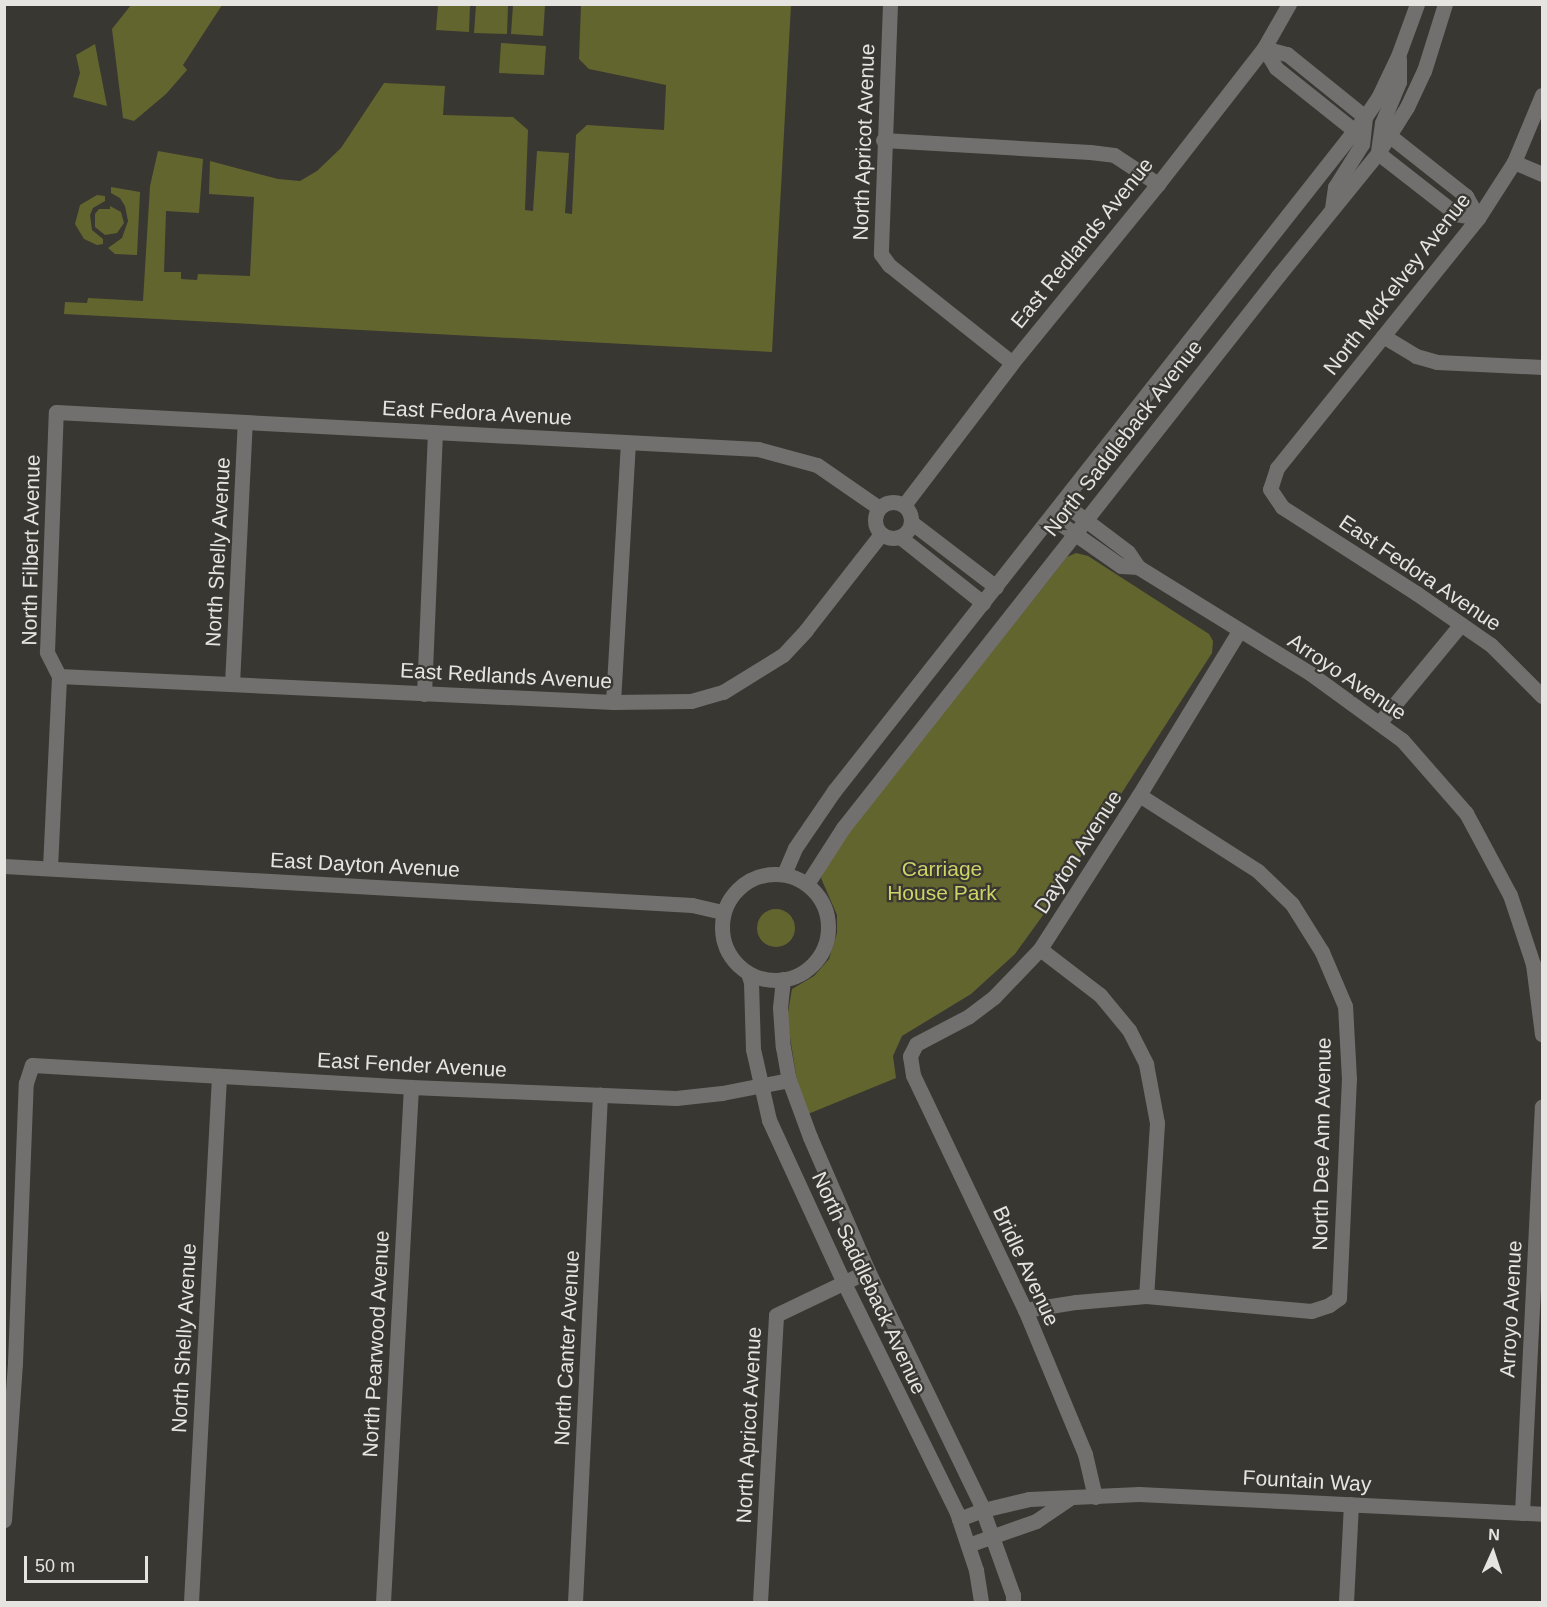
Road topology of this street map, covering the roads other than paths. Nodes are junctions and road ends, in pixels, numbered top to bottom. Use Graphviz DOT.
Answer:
graph roads {
  1 [pos="890,4"];
  2 [pos="1289,4"];
  3 [pos="1417,4"];
  4 [pos="1445,4"];
  5 [pos="1264,48"];
  6 [pos="1398,56"];
  7 [pos="1542,95"];
  8 [pos="1365,117"];
  9 [pos="1354,130"];
  10 [pos="1390,135"];
  11 [pos="883,140"];
  12 [pos="1378,153"];
  13 [pos="1514,162"];
  14 [pos="1542,174"];
  15 [pos="1158,184"];
  16 [pos="1332,210"];
  17 [pos="1478,218"];
  18 [pos="1383,336"];
  19 [pos="1012,363"];
  20 [pos="1542,367"];
  21 [pos="56,412"];
  22 [pos="245,422"];
  23 [pos="435,432"];
  24 [pos="628,442"];
  25 [pos="1270,489"];
  26 [pos="1063,503"];
  27 [pos="904,506"];
  28 [pos="879,508"];
  29 [pos="1051,517"];
  30 [pos="1085,520"];
  31 [pos="912,522"];
  32 [pos="881,534"];
  33 [pos="1074,535"];
  34 [pos="900,537"];
  35 [pos="1138,567"];
  36 [pos="996,586"];
  37 [pos="983,603"];
  38 [pos="1461,624"];
  39 [pos="1239,631"];
  40 [pos="59,676"];
  41 [pos="232,684"];
  42 [pos="424,694"];
  43 [pos="1542,696"];
  44 [pos="614,702"];
  45 [pos="1380,722"];
  46 [pos="1139,795"];
  47 [pos="4,866"];
  48 [pos="50,868"];
  49 [pos="784,874"];
  50 [pos="807,884"];
  51 [pos="723,912"];
  52 [pos="1040,949"];
  53 [pos="1538,962"];
  54 [pos="748,973"];
  55 [pos="783,979"];
  56 [pos="1542,1034"];
  57 [pos="910,1056"];
  58 [pos="219,1076"];
  59 [pos="789,1080"];
  60 [pos="759,1085"];
  61 [pos="411,1087"];
  62 [pos="600,1095"];
  63 [pos="1542,1106"];
  64 [pos="868,1271"];
  65 [pos="844,1282"];
  66 [pos="1146,1296"];
  67 [pos="1025,1310"];
  68 [pos="10,1363"];
  69 [pos="9,1384"];
  70 [pos="1095,1497"];
  71 [pos="1070,1498"];
  72 [pos="1351,1504"];
  73 [pos="983,1510"];
  74 [pos="1522,1513"];
  75 [pos="1542,1514"];
  76 [pos="959,1519"];
  77 [pos="4,1520"];
  78 [pos="993,1537"];
  79 [pos="968,1545"];
  80 [pos="190,1602"];
  81 [pos="382,1602"];
  82 [pos="575,1602"];
  83 [pos="760,1602"];
  84 [pos="981,1602"];
  85 [pos="1013,1602"];
  86 [pos="1346,1602"];
  1 -- 11 [label="street, North Apricot Avenue"];
  2 -- 5 [label="street, East Redlands Avenue"];
  3 -- 6 [label="street, North Saddleback Avenue"];
  4 -- 10 [label="street, North Saddleback Avenue"];
  5 -- 8 [label="street"];
  5 -- 9 [label="street"];
  5 -- 15 [label="street, East Redlands Avenue"];
  6 -- 8 [label="street, North Saddleback Avenue"];
  6 -- 12 [label="street"];
  7 -- 13 [label="street, North McKelvey Avenue"];
  8 -- 9 [label="street, North Saddleback Avenue"];
  8 -- 16 [label="street"];
  9 -- 26 [label="street, North Saddleback Avenue"];
  10 -- 12 [label="street, North Saddleback Avenue"];
  10 -- 17 [label="street"];
  11 -- 15 [label="street"];
  11 -- 19 [label="street, North Apricot Avenue"];
  12 -- 16 [label="street, North Saddleback Avenue"];
  12 -- 17 [label="street"];
  13 -- 14 [label="street"];
  13 -- 17 [label="street, North McKelvey Avenue"];
  15 -- 19 [label="street, East Redlands Avenue"];
  16 -- 30 [label="street, North Saddleback Avenue"];
  17 -- 18 [label="street, North McKelvey Avenue"];
  18 -- 20 [label="street"];
  18 -- 25 [label="street, North McKelvey Avenue"];
  19 -- 27 [label="street, East Redlands Avenue"];
  21 -- 22 [label="street, East Fedora Avenue"];
  21 -- 40 [label="street, North Filbert Avenue"];
  22 -- 23 [label="street, East Fedora Avenue"];
  22 -- 41 [label="street, North Shelly Avenue"];
  23 -- 24 [label="street, East Fedora Avenue"];
  23 -- 42 [label="street"];
  24 -- 28 [label="street, East Fedora Avenue"];
  24 -- 44 [label="street"];
  25 -- 38 [label="street, East Fedora Avenue"];
  26 -- 29 [label="street, North Saddleback Avenue"];
  26 -- 30 [label="street, Arroyo Avenue"];
  27 -- 28 [label="street"];
  27 -- 31 [label="street"];
  28 -- 32 [label="street"];
  29 -- 33 [label="street, Arroyo Avenue"];
  29 -- 36 [label="street, North Saddleback Avenue"];
  30 -- 33 [label="street, North Saddleback Avenue"];
  30 -- 35 [label="street, Arroyo Avenue"];
  31 -- 34 [label="street"];
  31 -- 36 [label="street"];
  32 -- 34 [label="street"];
  32 -- 44 [label="street, East Redlands Avenue"];
  33 -- 35 [label="street, Arroyo Avenue"];
  33 -- 50 [label="street, North Saddleback Avenue"];
  34 -- 37 [label="street"];
  35 -- 39 [label="street, Arroyo Avenue"];
  36 -- 37 [label="street, North Saddleback Avenue"];
  37 -- 49 [label="street, North Saddleback Avenue"];
  38 -- 43 [label="street, East Fedora Avenue"];
  38 -- 45 [label="street"];
  39 -- 45 [label="street, Arroyo Avenue"];
  39 -- 46 [label="street, Dayton Avenue"];
  40 -- 41 [label="street, East Redlands Avenue"];
  40 -- 48 [label="street, North Filbert Avenue"];
  41 -- 42 [label="street, East Redlands Avenue"];
  42 -- 44 [label="street, East Redlands Avenue"];
  45 -- 53 [label="street, Arroyo Avenue"];
  46 -- 52 [label="street, Dayton Avenue"];
  46 -- 66 [label="street, North Dee Ann Avenue"];
  47 -- 48 [label="street, East Dayton Avenue"];
  48 -- 51 [label="street, East Dayton Avenue"];
  49 -- 50 [label="street"];
  49 -- 51 [label="street"];
  50 -- 55 [label="street"];
  51 -- 54 [label="street"];
  52 -- 57 [label="street, Dayton Avenue"];
  52 -- 66 [label="street"];
  53 -- 56 [label="street, Arroyo Avenue"];
  54 -- 55 [label="street"];
  54 -- 60 [label="street, North Saddleback Avenue"];
  55 -- 59 [label="street, North Saddleback Avenue"];
  57 -- 67 [label="street, Bridle Avenue"];
  58 -- 61 [label="street, East Fender Avenue"];
  58 -- 68 [label="street, East Fender Avenue"];
  58 -- 80 [label="street, North Shelly Avenue"];
  59 -- 60 [label="street, East Fender Avenue"];
  59 -- 64 [label="street, North Saddleback Avenue"];
  60 -- 62 [label="street, East Fender Avenue"];
  60 -- 65 [label="street, North Saddleback Avenue"];
  61 -- 62 [label="street, East Fender Avenue"];
  61 -- 81 [label="street, North Pearwood Avenue"];
  62 -- 82 [label="street, North Canter Avenue"];
  63 -- 74 [label="street, Arroyo Avenue"];
  64 -- 65 [label="street, North Apricot Avenue"];
  64 -- 73 [label="street, North Saddleback Avenue"];
  65 -- 76 [label="street, North Saddleback Avenue"];
  65 -- 83 [label="street, North Apricot Avenue"];
  66 -- 67 [label="street"];
  67 -- 70 [label="street, Bridle Avenue"];
  68 -- 69 [label="street"];
  69 -- 77 [label="street"];
  70 -- 71 [label="street, Fountain Way"];
  70 -- 72 [label="street, Fountain Way"];
  71 -- 73 [label="street, Fountain Way"];
  71 -- 78 [label="street"];
  72 -- 74 [label="street, Fountain Way"];
  72 -- 86 [label="street"];
  73 -- 76 [label="street, Fountain Way"];
  73 -- 78 [label="street, North Saddleback Avenue"];
  74 -- 75 [label="street, Fountain Way"];
  76 -- 79 [label="street, North Saddleback Avenue"];
  78 -- 79 [label="street"];
  78 -- 85 [label="street, North Saddleback Avenue"];
  79 -- 84 [label="street, North Saddleback Avenue"];
}
